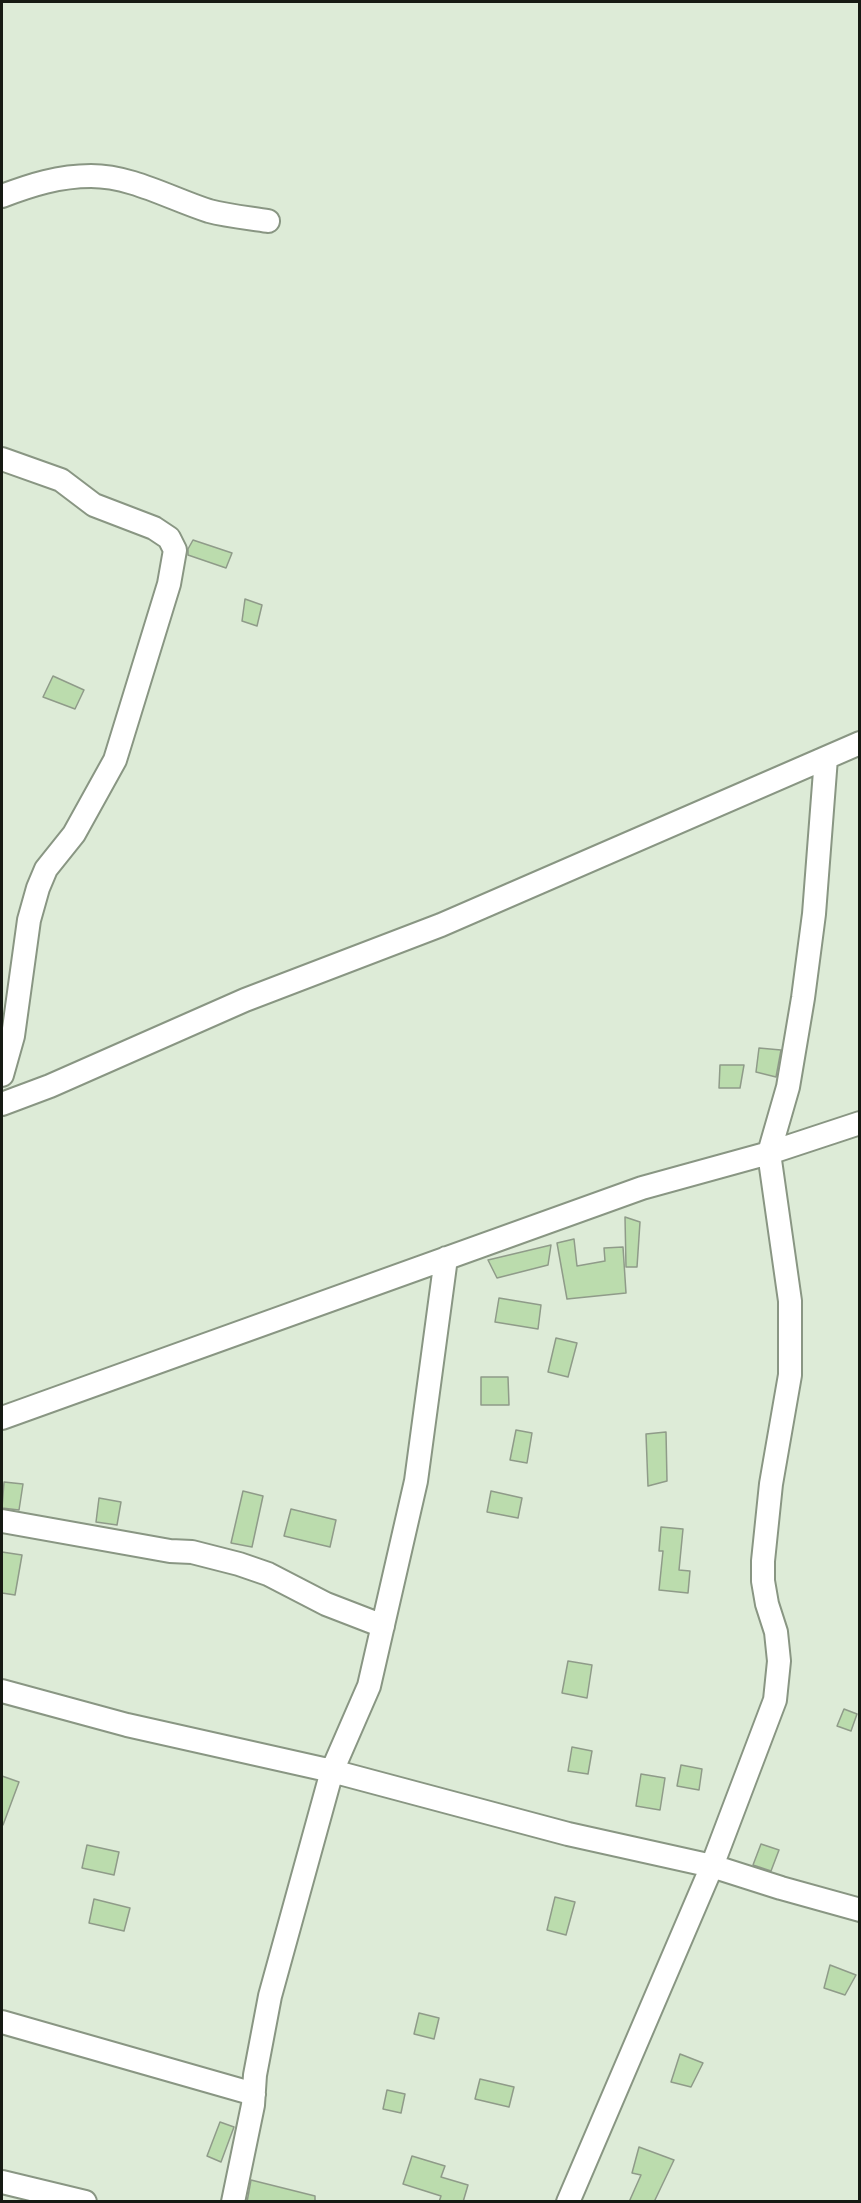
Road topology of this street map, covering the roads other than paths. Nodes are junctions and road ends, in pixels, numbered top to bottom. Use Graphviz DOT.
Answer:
graph roads {
  1 [pos="2,196"];
  2 [pos="268,221"];
  3 [pos="2,459"];
  4 [pos="860,743"];
  5 [pos="826,758"];
  6 [pos="2,1075"];
  7 [pos="2,1104"];
  8 [pos="860,1123"];
  9 [pos="769,1154"];
  10 [pos="446,1258"];
  11 [pos="2,1418"];
  12 [pos="2,1521"];
  13 [pos="383,1626"];
  14 [pos="2,1691"];
  15 [pos="332,1771"];
  16 [pos="712,1866"];
  17 [pos="860,1910"];
  18 [pos="2,2022"];
  19 [pos="254,2094"];
  20 [pos="2,2182"];
  21 [pos="85,2202"];
  22 [pos="232,2202"];
  23 [pos="568,2202"];
  1 -- 2 [label="street"];
  3 -- 6 [label="street"];
  4 -- 5 [label="street"];
  5 -- 7 [label="street"];
  5 -- 9 [label="street"];
  8 -- 9 [label="street"];
  9 -- 10 [label="street"];
  9 -- 16 [label="street"];
  10 -- 11 [label="street"];
  10 -- 13 [label="street"];
  12 -- 13 [label="street"];
  13 -- 15 [label="street"];
  14 -- 15 [label="street"];
  15 -- 16 [label="street"];
  15 -- 19 [label="street"];
  16 -- 17 [label="street"];
  16 -- 23 [label="street"];
  18 -- 19 [label="street"];
  19 -- 22 [label="street"];
  20 -- 21 [label="street"];
}
